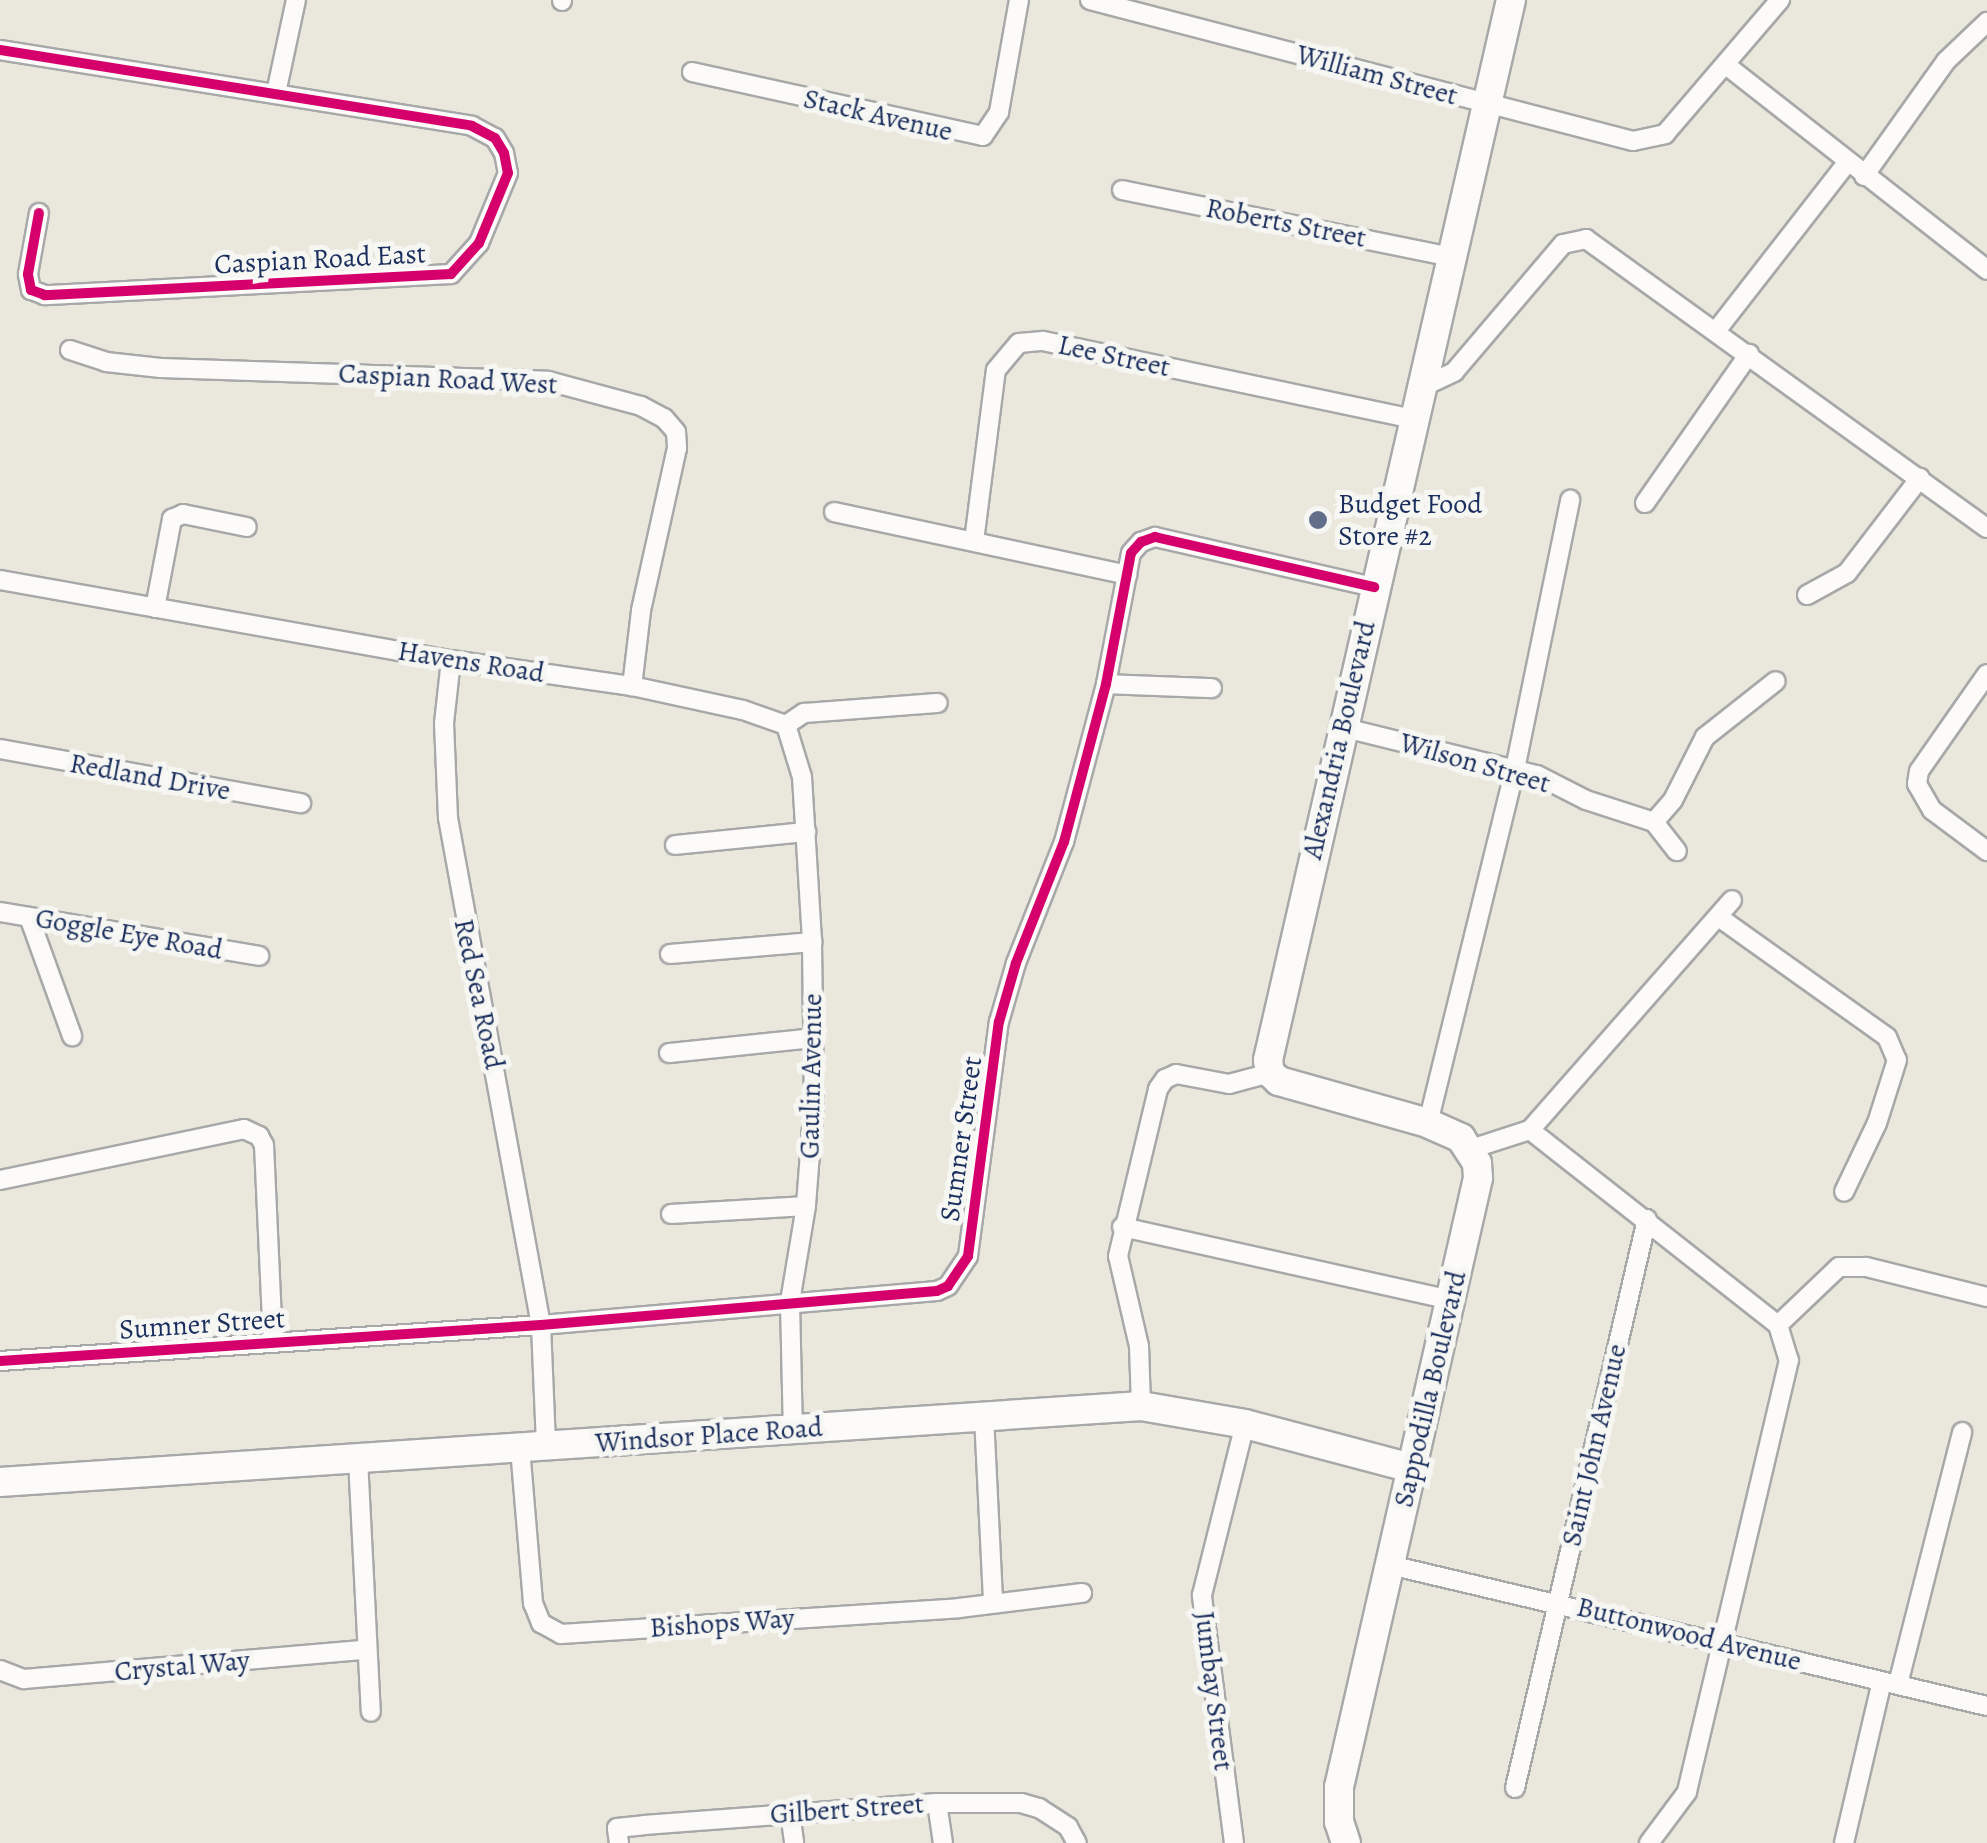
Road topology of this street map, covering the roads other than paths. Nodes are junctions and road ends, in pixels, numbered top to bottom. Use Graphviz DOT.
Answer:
graph roads {
  1 [pos="296,0"];
  2 [pos="1020,0"];
  3 [pos="1090,0"];
  4 [pos="1511,0"];
  5 [pos="1776,1"];
  6 [pos="1987,22"];
  7 [pos="0,50"];
  8 [pos="1726,65"];
  9 [pos="692,72"];
  10 [pos="276,93"];
  11 [pos="1487,103"];
  12 [pos="1846,163"];
  13 [pos="1864,176"];
  14 [pos="1122,190"];
  15 [pos="39,213"];
  16 [pos="1451,257"];
  17 [pos="1987,270"];
  18 [pos="1716,330"];
  19 [pos="70,350"];
  20 [pos="1748,354"];
  21 [pos="1420,388"];
  22 [pos="1413,420"];
  23 [pos="1920,478"];
  24 [pos="1570,500"];
  25 [pos="1645,502"];
  26 [pos="834,512"];
  27 [pos="247,527"];
  28 [pos="1987,528"];
  29 [pos="974,540"];
  30 [pos="1126,575"];
  31 [pos="0,580"];
  32 [pos="1374,586"];
  33 [pos="1806,595"];
  34 [pos="155,608"];
  35 [pos="451,660"];
  36 [pos="1987,674"];
  37 [pos="1776,681"];
  38 [pos="1106,684"];
  39 [pos="632,686"];
  40 [pos="1212,688"];
  41 [pos="938,703"];
  42 [pos="786,724"];
  43 [pos="1341,727"];
  44 [pos="0,749"];
  45 [pos="1515,769"];
  46 [pos="301,803"];
  47 [pos="1654,822"];
  48 [pos="806,832"];
  49 [pos="674,845"];
  50 [pos="1677,851"];
  51 [pos="1987,852"];
  52 [pos="1732,900"];
  53 [pos="0,912"];
  54 [pos="28,917"];
  55 [pos="1720,918"];
  56 [pos="812,942"];
  57 [pos="670,954"];
  58 [pos="259,956"];
  59 [pos="72,1036"];
  60 [pos="813,1038"];
  61 [pos="670,1053"];
  62 [pos="1270,1072"];
  63 [pos="1428,1123"];
  64 [pos="1530,1130"];
  65 [pos="1471,1149"];
  66 [pos="0,1180"];
  67 [pos="1844,1192"];
  68 [pos="806,1206"];
  69 [pos="670,1214"];
  70 [pos="1647,1219"];
  71 [pos="1122,1227"];
  72 [pos="1987,1297"];
  73 [pos="1450,1300"];
  74 [pos="790,1302"];
  75 [pos="540,1325"];
  76 [pos="1778,1325"];
  77 [pos="273,1342"];
  78 [pos="0,1361"];
  79 [pos="1141,1406"];
  80 [pos="984,1416"];
  81 [pos="1245,1424"];
  82 [pos="793,1430"];
  83 [pos="1962,1432"];
  84 [pos="533,1447"];
  85 [pos="358,1459"];
  86 [pos="1412,1468"];
  87 [pos="0,1482"];
  88 [pos="1390,1565"];
  89 [pos="1082,1593"];
  90 [pos="993,1602"];
  91 [pos="1556,1602"];
  92 [pos="1722,1644"];
  93 [pos="365,1650"];
  94 [pos="0,1670"];
  95 [pos="1890,1682"];
  96 [pos="1987,1706"];
  97 [pos="370,1712"];
  98 [pos="1515,1788"];
  99 [pos="937,1803"];
  100 [pos="790,1812"];
  101 [pos="619,1843"];
  102 [pos="794,1843"];
  103 [pos="943,1843"];
  104 [pos="1077,1843"];
  105 [pos="1234,1843"];
  106 [pos="1346,1843"];
  107 [pos="1650,1843"];
  108 [pos="1844,1843"];
  1 -- 10 [label="street"];
  2 -- 9 [label="street, Stack Avenue"];
  3 -- 11 [label="street, William Street"];
  4 -- 11 [label="street, Alexandria Boulevard"];
  5 -- 8 [label="street"];
  6 -- 13 [label="street"];
  7 -- 10 [label="street, Caspian Road East"];
  8 -- 11 [label="street, William Street"];
  8 -- 12 [label="street"];
  10 -- 15 [label="street, Caspian Road East"];
  11 -- 16 [label="street, Alexandria Boulevard"];
  12 -- 13 [label="street"];
  12 -- 18 [label="street"];
  13 -- 17 [label="street"];
  14 -- 16 [label="street, Roberts Street"];
  16 -- 21 [label="street, Alexandria Boulevard"];
  18 -- 20 [label="street"];
  18 -- 21 [label="street"];
  19 -- 39 [label="street, Caspian Road West"];
  20 -- 23 [label="street"];
  20 -- 25 [label="street"];
  21 -- 22 [label="street, Alexandria Boulevard"];
  22 -- 29 [label="street, Lee Street"];
  22 -- 32 [label="street, Alexandria Boulevard"];
  23 -- 28 [label="street"];
  23 -- 33 [label="street"];
  24 -- 45 [label="street"];
  26 -- 29 [label="street"];
  27 -- 34 [label="street"];
  29 -- 30 [label="street"];
  30 -- 32 [label="street, Sumner Street"];
  30 -- 38 [label="street, Sumner Street"];
  31 -- 34 [label="street, Havens Road"];
  32 -- 43 [label="street, Alexandria Boulevard"];
  34 -- 35 [label="street, Havens Road"];
  35 -- 39 [label="street, Havens Road"];
  35 -- 75 [label="street, Red Sea Road"];
  36 -- 51 [label="street"];
  37 -- 47 [label="street"];
  38 -- 40 [label="street"];
  38 -- 74 [label="street, Sumner Street"];
  39 -- 42 [label="street, Havens Road"];
  41 -- 42 [label="street"];
  42 -- 48 [label="street, Gaulin Avenue"];
  43 -- 45 [label="street, Wilson Street"];
  43 -- 62 [label="street, Alexandria Boulevard"];
  44 -- 46 [label="street, Redland Drive"];
  45 -- 47 [label="street, Wilson Street"];
  45 -- 63 [label="street"];
  47 -- 50 [label="street"];
  48 -- 49 [label="street"];
  48 -- 56 [label="street, Gaulin Avenue"];
  52 -- 55 [label="street"];
  53 -- 54 [label="street, Goggle Eye Road"];
  54 -- 58 [label="street, Goggle Eye Road"];
  54 -- 59 [label="street"];
  55 -- 64 [label="street"];
  55 -- 67 [label="street"];
  56 -- 57 [label="street"];
  56 -- 60 [label="street, Gaulin Avenue"];
  60 -- 61 [label="street"];
  60 -- 68 [label="street, Gaulin Avenue"];
  62 -- 63 [label="street"];
  62 -- 71 [label="street"];
  63 -- 65 [label="street"];
  64 -- 65 [label="street"];
  64 -- 70 [label="street"];
  65 -- 73 [label="street, Sappodilla Boulevard"];
  66 -- 77 [label="street"];
  68 -- 69 [label="street"];
  68 -- 74 [label="street, Gaulin Avenue"];
  70 -- 76 [label="street"];
  70 -- 91 [label="street, Saint John Avenue"];
  71 -- 73 [label="street"];
  71 -- 79 [label="street"];
  72 -- 76 [label="street"];
  73 -- 86 [label="street, Sappodilla Boulevard"];
  74 -- 75 [label="street, Sumner Street"];
  74 -- 82 [label="street, Gaulin Avenue"];
  75 -- 77 [label="street, Sumner Street"];
  75 -- 84 [label="street, Red Sea Road"];
  76 -- 92 [label="street"];
  77 -- 78 [label="street, Sumner Street"];
  79 -- 80 [label="street, Windsor Place Road"];
  79 -- 81 [label="street, Windsor Place Road"];
  80 -- 82 [label="street, Windsor Place Road"];
  80 -- 90 [label="street"];
  81 -- 86 [label="street, Windsor Place Road"];
  81 -- 105 [label="street, Jumbay Street"];
  82 -- 84 [label="street, Windsor Place Road"];
  83 -- 95 [label="street"];
  84 -- 85 [label="street, Windsor Place Road"];
  84 -- 90 [label="street, Bishops Way"];
  85 -- 87 [label="street, Windsor Place Road"];
  85 -- 93 [label="street"];
  86 -- 88 [label="street, Sappodilla Boulevard"];
  88 -- 91 [label="street, Buttonwood Avenue"];
  88 -- 106 [label="street, Sappodilla Boulevard"];
  89 -- 90 [label="street, Bishops Way"];
  91 -- 92 [label="street, Buttonwood Avenue"];
  91 -- 98 [label="street, Saint John Avenue"];
  92 -- 95 [label="street, Buttonwood Avenue"];
  92 -- 107 [label="street"];
  93 -- 94 [label="street, Crystal Way"];
  93 -- 97 [label="street"];
  95 -- 96 [label="street, Buttonwood Avenue"];
  95 -- 108 [label="street"];
  99 -- 100 [label="street, Gilbert Street"];
  99 -- 103 [label="street"];
  99 -- 104 [label="street, Gilbert Street"];
  100 -- 101 [label="street, Gilbert Street"];
  100 -- 102 [label="street"];
}
